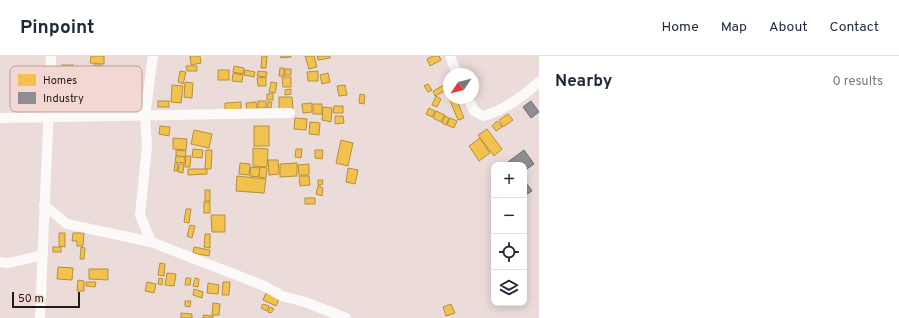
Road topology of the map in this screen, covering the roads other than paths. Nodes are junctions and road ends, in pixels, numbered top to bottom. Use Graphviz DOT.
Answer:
graph roads {
  1 [pos="51,56"];
  2 [pos="153,56"];
  3 [pos="450,56"];
  4 [pos="51,66"];
  5 [pos="455,68"];
  6 [pos="539,82"];
  7 [pos="471,104"];
  8 [pos="49,112"];
  9 [pos="290,113"];
  10 [pos="145,116"];
  11 [pos="0,118"];
  12 [pos="49,118"];
  13 [pos="44,204"];
  14 [pos="151,242"];
  15 [pos="42,255"];
  16 [pos="0,262"];
  17 [pos="40,318"];
  18 [pos="346,318"];
  1 -- 4 [label="street"];
  2 -- 10 [label="street"];
  3 -- 5 [label="street"];
  6 -- 7 [label="street"];
  8 -- 12 [label="street"];
  9 -- 10 [label="street"];
  10 -- 12 [label="street"];
  10 -- 14 [label="street"];
  11 -- 12 [label="street"];
  12 -- 13 [label="street"];
  13 -- 14 [label="street"];
  13 -- 15 [label="street"];
  14 -- 18 [label="street"];
  15 -- 16 [label="street"];
  15 -- 17 [label="street"];
}
